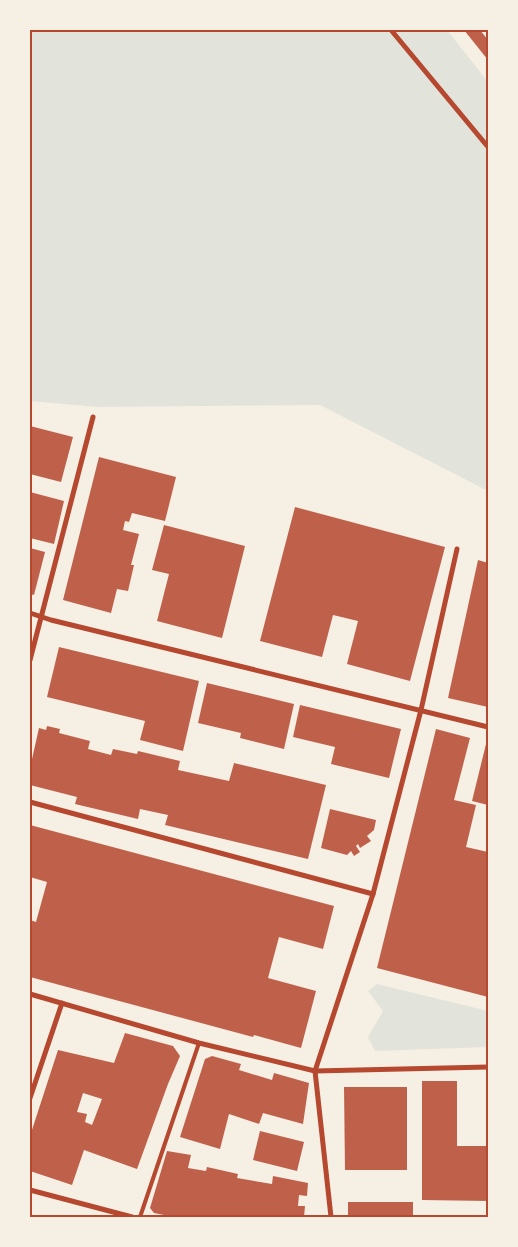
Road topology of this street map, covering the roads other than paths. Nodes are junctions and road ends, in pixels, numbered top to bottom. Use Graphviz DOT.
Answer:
graph roads {
  1 [pos="391,30"];
  2 [pos="488,147"];
  3 [pos="93,417"];
  4 [pos="457,549"];
  5 [pos="30,613"];
  6 [pos="40,616"];
  7 [pos="30,660"];
  8 [pos="421,710"];
  9 [pos="488,727"];
  10 [pos="30,802"];
  11 [pos="373,894"];
  12 [pos="30,994"];
  13 [pos="62,1003"];
  14 [pos="199,1043"];
  15 [pos="488,1067"];
  16 [pos="315,1071"];
  17 [pos="30,1098"];
  18 [pos="30,1190"];
  19 [pos="132,1217"];
  20 [pos="140,1217"];
  21 [pos="331,1217"];
  1 -- 2 [label="street"];
  3 -- 6 [label="street"];
  4 -- 8 [label="street"];
  5 -- 6 [label="street"];
  6 -- 7 [label="street"];
  6 -- 8 [label="street"];
  8 -- 9 [label="street"];
  8 -- 11 [label="street"];
  10 -- 11 [label="street"];
  11 -- 16 [label="street"];
  12 -- 13 [label="street"];
  13 -- 14 [label="street"];
  13 -- 17 [label="street"];
  14 -- 16 [label="street"];
  14 -- 20 [label="lane"];
  15 -- 16 [label="street"];
  16 -- 21 [label="street"];
  18 -- 19 [label="street"];
}
